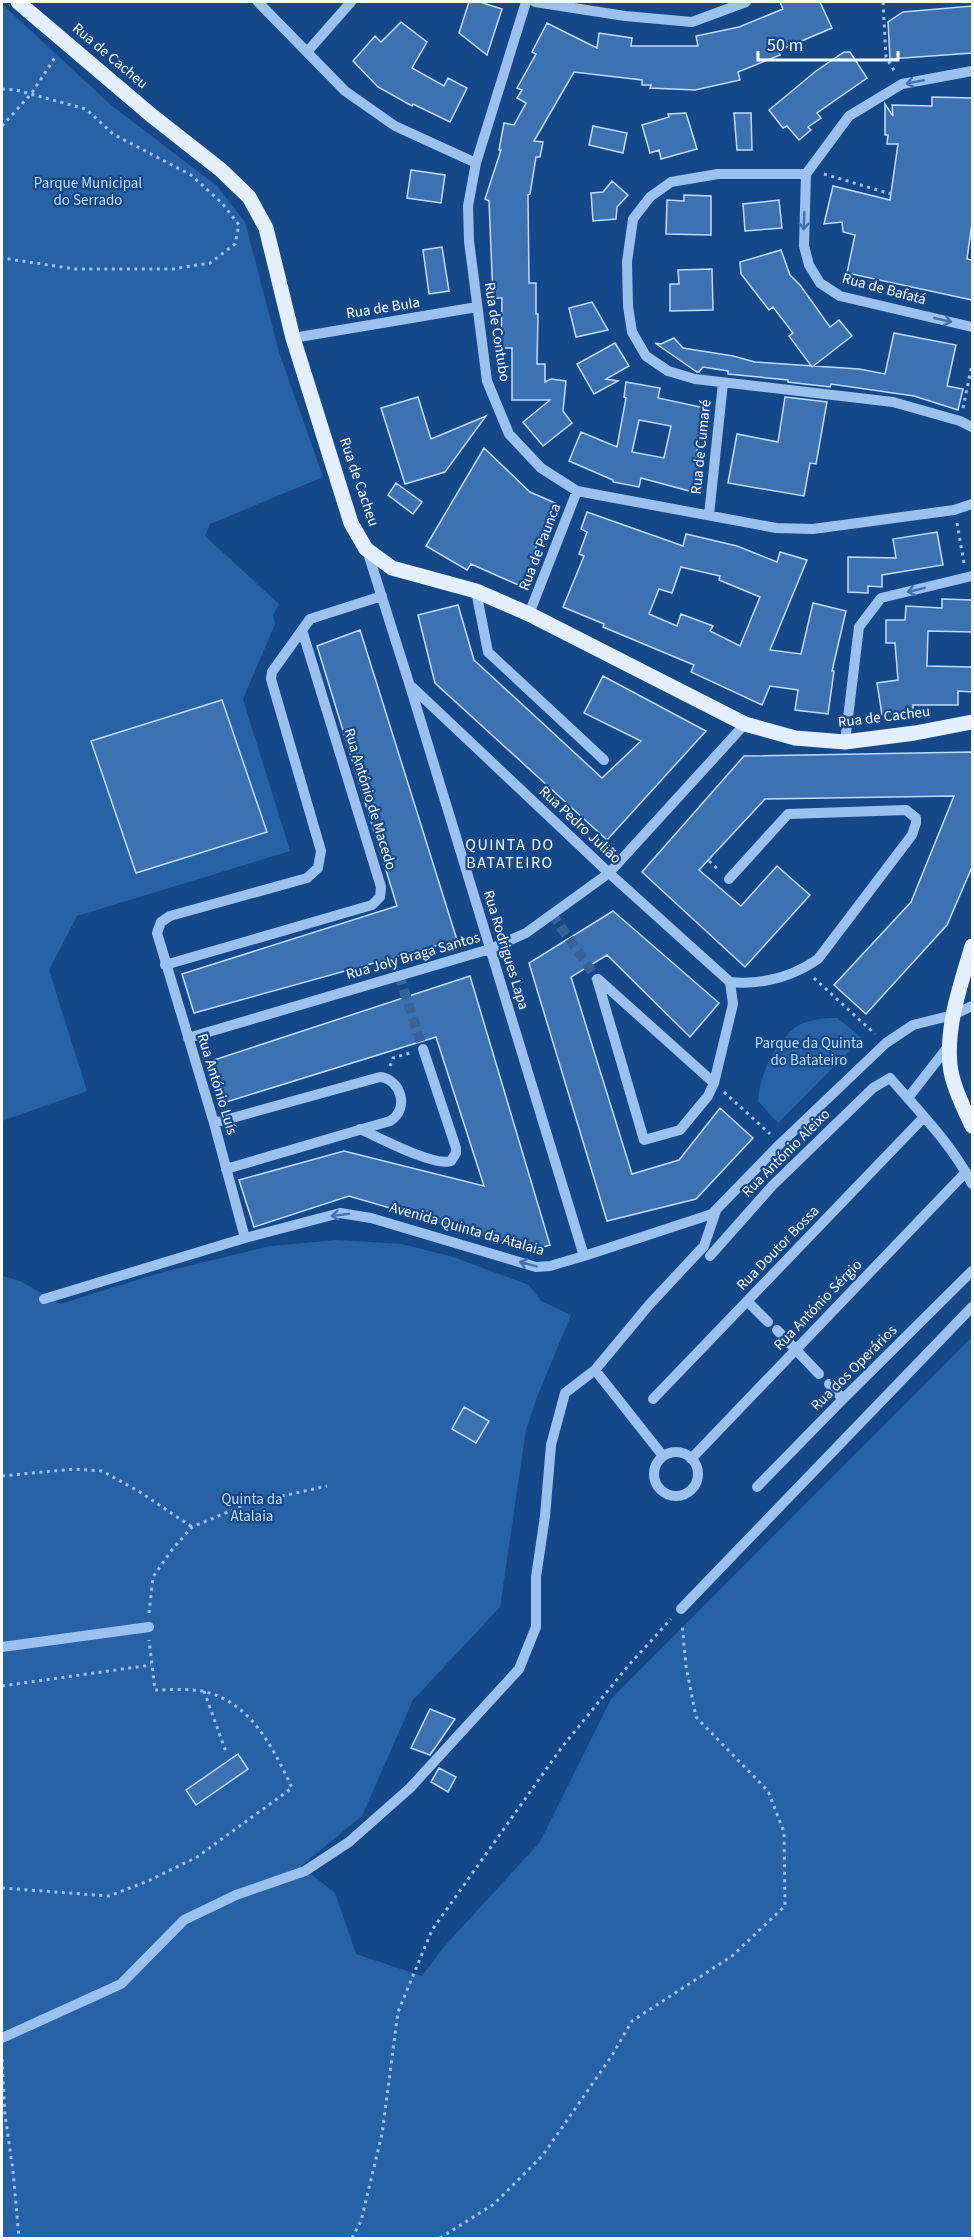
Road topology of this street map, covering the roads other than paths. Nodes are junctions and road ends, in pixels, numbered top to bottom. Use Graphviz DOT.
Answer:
graph roads {
  1 [pos="18,2"];
  2 [pos="258,2"];
  3 [pos="351,2"];
  4 [pos="526,2"];
  5 [pos="535,2"];
  6 [pos="746,2"];
  7 [pos="307,52"];
  8 [pos="972,71"];
  9 [pos="476,163"];
  10 [pos="808,172"];
  11 [pos="477,307"];
  12 [pos="972,327"];
  13 [pos="293,338"];
  14 [pos="723,382"];
  15 [pos="972,427"];
  16 [pos="578,491"];
  17 [pos="972,504"];
  18 [pos="709,515"];
  19 [pos="366,549"];
  20 [pos="970,576"];
  21 [pos="476,591"];
  22 [pos="382,596"];
  23 [pos="530,614"];
  24 [pos="302,630"];
  25 [pos="410,686"];
  26 [pos="972,722"];
  27 [pos="745,724"];
  28 [pos="845,742"];
  29 [pos="604,760"];
  30 [pos="609,873"];
  31 [pos="729,879"];
  32 [pos="972,946"];
  33 [pos="490,949"];
  34 [pos="165,965"];
  35 [pos="730,982"];
  36 [pos="972,1006"];
  37 [pos="953,1015"];
  38 [pos="188,1038"];
  39 [pos="950,1044"];
  40 [pos="423,1049"];
  41 [pos="714,1083"];
  42 [pos="908,1098"];
  43 [pos="924,1117"];
  44 [pos="214,1123"];
  45 [pos="972,1126"];
  46 [pos="360,1129"];
  47 [pos="226,1169"];
  48 [pos="966,1172"];
  49 [pos="972,1184"];
  50 [pos="716,1211"];
  51 [pos="245,1238"];
  52 [pos="584,1256"];
  53 [pos="710,1256"];
  54 [pos="972,1271"];
  55 [pos="44,1299"];
  56 [pos="747,1301"];
  57 [pos="972,1307"];
  58 [pos="768,1322"];
  59 [pos="777,1330"];
  60 [pos="796,1350"];
  61 [pos="595,1370"];
  62 [pos="819,1374"];
  63 [pos="829,1384"];
  64 [pos="843,1398"];
  65 [pos="653,1399"];
  66 [pos="663,1456"];
  67 [pos="691,1459"];
  68 [pos="757,1487"];
  69 [pos="681,1609"];
  70 [pos="149,1627"];
  71 [pos="2,1647"];
  72 [pos="2,2038"];
  1 -- 13 [label="main road, Rua de Cacheu"];
  2 -- 7 [label="street"];
  3 -- 7 [label="street"];
  4 -- 9 [label="street, Rua de Contubo"];
  5 -- 6 [label="street"];
  7 -- 9 [label="street"];
  8 -- 10 [label="street, one-way"];
  9 -- 11 [label="street, Rua de Contubo"];
  10 -- 12 [label="street, Rua de Bafatá, one-way"];
  10 -- 14 [label="street"];
  11 -- 13 [label="street, Rua de Bula"];
  11 -- 16 [label="street, Rua de Contubo"];
  13 -- 19 [label="main road, Rua de Cacheu"];
  14 -- 15 [label="street"];
  14 -- 18 [label="street, Rua de Cumaré"];
  16 -- 18 [label="street, Rua de Contubo"];
  16 -- 23 [label="street, Rua de Paunca"];
  17 -- 18 [label="street, Rua de Contubo"];
  19 -- 21 [label="main road, Rua de Cacheu"];
  19 -- 22 [label="street, Rua Rodrigues Lapa"];
  20 -- 28 [label="street, one-way"];
  21 -- 23 [label="main road, Rua de Cacheu"];
  21 -- 29 [label="street"];
  22 -- 24 [label="street"];
  22 -- 25 [label="street, Rua Rodrigues Lapa"];
  23 -- 27 [label="main road, Rua de Cacheu"];
  24 -- 34 [label="street, Rua António Luís"];
  24 -- 34 [label="street, Rua António de Macedo"];
  25 -- 30 [label="street, Rua Pedro Julião"];
  25 -- 33 [label="street, Rua Rodrigues Lapa"];
  26 -- 28 [label="main road, Rua de Cacheu"];
  27 -- 28 [label="main road, Rua de Cacheu"];
  27 -- 30 [label="street, Rua Joly Braga Santos"];
  30 -- 33 [label="street, Rua Joly Braga Santos"];
  30 -- 35 [label="street, Rua Pedro Julião"];
  31 -- 35 [label="street"];
  32 -- 37 [label="main road"];
  33 -- 38 [label="street, Rua Joly Braga Santos"];
  33 -- 52 [label="street, Rua Rodrigues Lapa"];
  34 -- 38 [label="street, Rua António Luís"];
  35 -- 41 [label="street"];
  36 -- 37 [label="street, Avenida Quinta da Atalaia"];
  37 -- 39 [label="main road"];
  37 -- 50 [label="street, Avenida Quinta da Atalaia"];
  38 -- 44 [label="street, Rua António Luís"];
  39 -- 42 [label="street"];
  39 -- 45 [label="main road"];
  40 -- 46 [label="street"];
  41 -- 41 [label="street"];
  42 -- 43 [label="street"];
  42 -- 53 [label="street, Rua António Aleixo"];
  43 -- 48 [label="street"];
  43 -- 56 [label="street, Rua Doutor Bossa"];
  44 -- 46 [label="street"];
  44 -- 47 [label="street, Rua António Luís"];
  46 -- 47 [label="street"];
  47 -- 51 [label="street, Rua António Luís"];
  48 -- 49 [label="street"];
  48 -- 60 [label="street, Rua António Sérgio"];
  50 -- 52 [label="street, Avenida Quinta da Atalaia"];
  50 -- 61 [label="street"];
  52 -- 51 [label="street, Avenida Quinta da Atalaia, one-way"];
  51 -- 55 [label="street, Avenida Quinta da Atalaia"];
  54 -- 64 [label="street, Rua dos Operários"];
  56 -- 58 [label="street"];
  56 -- 65 [label="street, Rua Doutor Bossa"];
  57 -- 69 [label="street"];
  59 -- 60 [label="street"];
  60 -- 62 [label="street"];
  60 -- 67 [label="street, Rua António Sérgio"];
  61 -- 66 [label="street"];
  61 -- 72 [label="street"];
  63 -- 64 [label="street"];
  64 -- 68 [label="street, Rua dos Operários"];
  66 -- 67 [label="street"];
  66 -- 67 [label="street"];
  70 -- 71 [label="street"];
}
